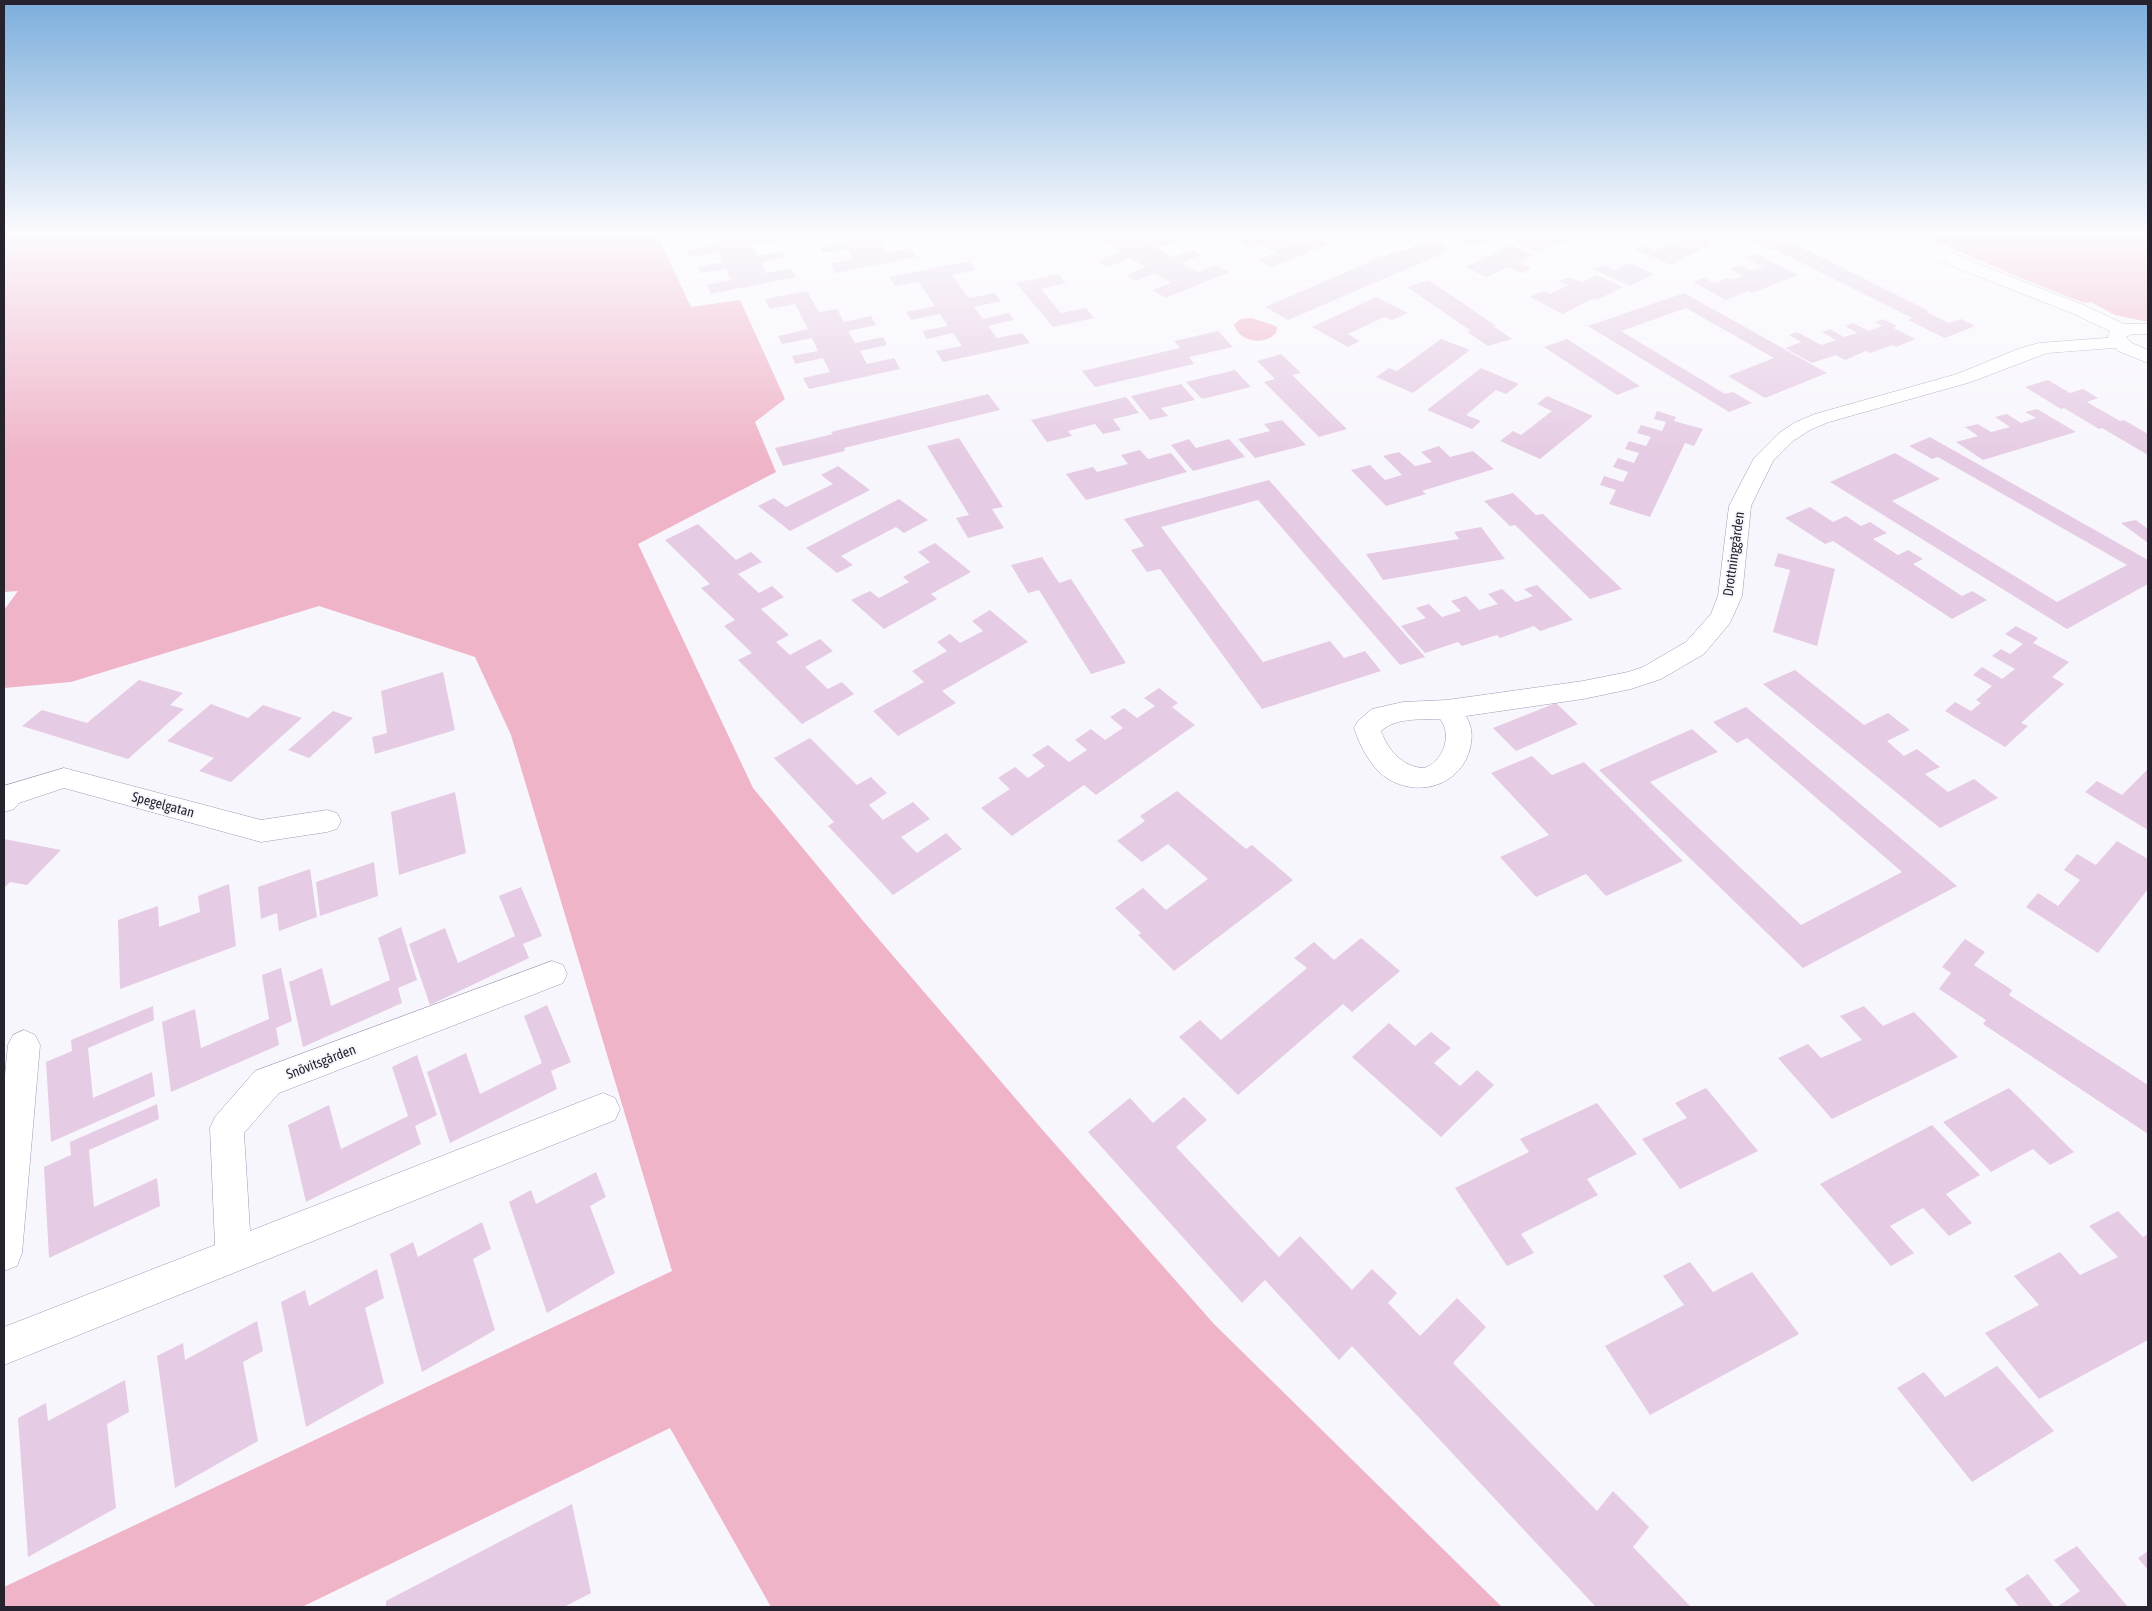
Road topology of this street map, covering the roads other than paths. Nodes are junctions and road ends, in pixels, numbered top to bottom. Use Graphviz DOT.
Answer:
graph roads {
  1 [pos="2073,307"];
  2 [pos="2148,329"];
  3 [pos="2121,336"];
  4 [pos="2148,358"];
  5 [pos="1447,709"];
  6 [pos="4,800"];
  7 [pos="326,821"];
  8 [pos="552,974"];
  9 [pos="24,1045"];
  10 [pos="603,1109"];
  11 [pos="4,1253"];
  12 [pos="233,1255"];
  13 [pos="4,1346"];
  1 -- 3 [label="street"];
  2 -- 3 [label="street, Drottninggården"];
  3 -- 4 [label="street"];
  3 -- 5 [label="street, Drottninggården"];
  6 -- 7 [label="street, Spegelgatan"];
  8 -- 12 [label="street, Snövitsgården"];
  9 -- 11 [label="street"];
  10 -- 12 [label="street"];
  12 -- 13 [label="street"];
}
